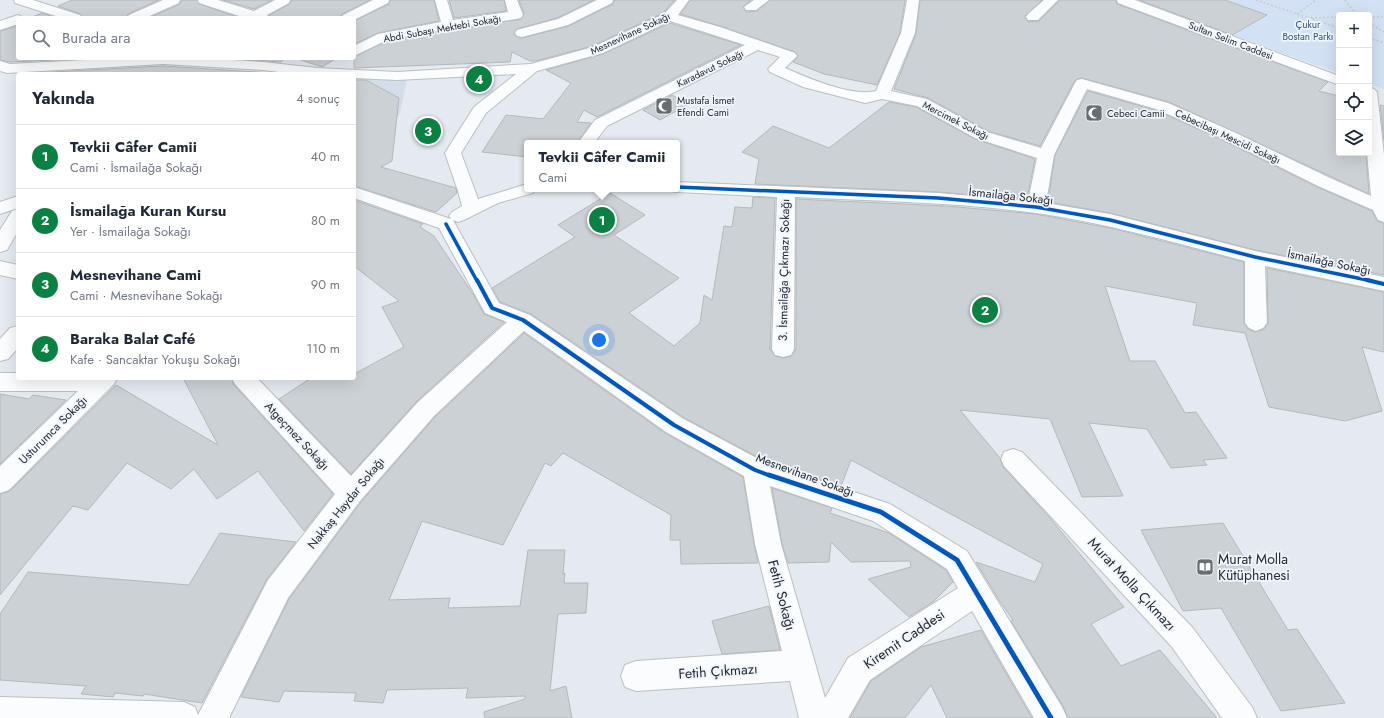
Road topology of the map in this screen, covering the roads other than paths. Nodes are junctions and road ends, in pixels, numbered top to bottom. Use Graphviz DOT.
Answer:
graph roads {
  1 [pos="20,0"];
  2 [pos="67,0"];
  3 [pos="174,0"];
  4 [pos="204,0"];
  5 [pos="284,0"];
  6 [pos="383,0"];
  7 [pos="441,0"];
  8 [pos="511,0"];
  9 [pos="607,0"];
  10 [pos="683,0"];
  11 [pos="763,0"];
  12 [pos="912,0"];
  13 [pos="1052,0"];
  14 [pos="1123,0"];
  15 [pos="751,7"];
  16 [pos="46,8"];
  17 [pos="27,16"];
  18 [pos="69,16"];
  19 [pos="138,16"];
  20 [pos="254,16"];
  21 [pos="259,16"];
  22 [pos="352,16"];
  23 [pos="669,17"];
  24 [pos="1033,17"];
  25 [pos="16,21"];
  26 [pos="448,25"];
  27 [pos="0,26"];
  28 [pos="361,32"];
  29 [pos="522,33"];
  30 [pos="384,37"];
  31 [pos="756,45"];
  32 [pos="356,51"];
  33 [pos="28,60"];
  34 [pos="145,60"];
  35 [pos="179,60"];
  36 [pos="337,60"];
  37 [pos="3,67"];
  38 [pos="532,68"];
  39 [pos="317,72"];
  40 [pos="356,74"];
  41 [pos="1336,80"];
  42 [pos="1372,93"];
  43 [pos="882,94"];
  44 [pos="1384,97"];
  45 [pos="1372,119"];
  46 [pos="588,140"];
  47 [pos="1046,155"];
  48 [pos="680,187"];
  49 [pos="524,190"];
  50 [pos="786,192"];
  51 [pos="356,193"];
  52 [pos="16,203"];
  53 [pos="1036,207"];
  54 [pos="0,208"];
  55 [pos="470,208"];
  56 [pos="1382,211"];
  57 [pos="16,218"];
  58 [pos="446,224"];
  59 [pos="0,246"];
  60 [pos="1255,257"];
  61 [pos="0,268"];
  62 [pos="16,272"];
  63 [pos="1384,284"];
  64 [pos="523,320"];
  65 [pos="1256,323"];
  66 [pos="16,336"];
  67 [pos="783,349"];
  68 [pos="0,354"];
  69 [pos="104,380"];
  70 [pos="245,380"];
  71 [pos="0,382"];
  72 [pos="1013,459"];
  73 [pos="755,470"];
  74 [pos="0,482"];
  75 [pos="351,493"];
  76 [pos="976,592"];
  77 [pos="800,665"];
  78 [pos="636,676"];
  79 [pos="0,713"];
  80 [pos="184,718"];
  81 [pos="213,718"];
  82 [pos="815,718"];
  83 [pos="831,718"];
  84 [pos="1051,718"];
  85 [pos="1241,718"];
  1 -- 16 [label="street"];
  2 -- 16 [label="street"];
  3 -- 19 [label="street"];
  4 -- 20 [label="street"];
  5 -- 21 [label="street"];
  6 -- 22 [label="street"];
  7 -- 26 [label="street"];
  8 -- 26 [label="street, Abdi Subaşı Mektebi Sokağı"];
  9 -- 29 [label="street"];
  10 -- 23 [label="street, Mesnevihane Sokağı"];
  11 -- 15 [label="street"];
  12 -- 43 [label="street"];
  13 -- 24 [label="street"];
  14 -- 41 [label="street, Sultan Selim Caddesi"];
  16 -- 17 [label="street"];
  16 -- 18 [label="street"];
  23 -- 31 [label="street, Mercimek Sokağı"];
  23 -- 38 [label="street, Mesnevihane Sokağı"];
  25 -- 27 [label="street"];
  26 -- 30 [label="street, Abdi Subaşı Mektebi Sokağı"];
  28 -- 30 [label="street"];
  30 -- 32 [label="street, Abdi Subaşı Mektebi Sokağı"];
  31 -- 43 [label="street, Mercimek Sokağı"];
  31 -- 46 [label="street, Karadavut Sokağı"];
  33 -- 37 [label="street"];
  34 -- 37 [label="street"];
  35 -- 39 [label="street"];
  36 -- 39 [label="street"];
  38 -- 40 [label="street"];
  38 -- 55 [label="street, Mesnevihane Sokağı"];
  42 -- 44 [label="street"];
  43 -- 47 [label="street, Mercimek Sokağı"];
  45 -- 56 [label="street"];
  47 -- 53 [label="street, Cebecibaşı Mescidi Sokağı"];
  47 -- 56 [label="street, Cebecibaşı Mescidi Sokağı"];
  48 -- 50 [label="street, İsmailağa Sokağı"];
  49 -- 55 [label="street"];
  50 -- 53 [label="street, İsmailağa Sokağı"];
  50 -- 67 [label="street, 3. İsmailağa Çıkmazı Sokağı"];
  51 -- 58 [label="street"];
  52 -- 54 [label="street"];
  53 -- 60 [label="street, İsmailağa Sokağı"];
  55 -- 58 [label="street"];
  57 -- 59 [label="street"];
  58 -- 64 [label="street, Mesnevihane Sokağı"];
  60 -- 63 [label="street, İsmailağa Sokağı"];
  60 -- 65 [label="street"];
  61 -- 62 [label="street"];
  64 -- 73 [label="street, Mesnevihane Sokağı"];
  64 -- 75 [label="street, Nakkaş Haydar Sokağı"];
  66 -- 68 [label="street"];
  69 -- 71 [label="street"];
  69 -- 74 [label="street, Usturumca Sokağı"];
  70 -- 75 [label="street, Atgeçmez Sokağı"];
  72 -- 85 [label="street, Murat Molla Çıkmazı"];
  73 -- 76 [label="street, Mesnevihane Sokağı"];
  73 -- 77 [label="street, Fetih Sokağı"];
  75 -- 81 [label="street, Nakkaş Haydar Sokağı"];
  76 -- 83 [label="street, Kiremit Caddesi"];
  76 -- 84 [label="street, Mesnevihane Sokağı"];
  77 -- 78 [label="street, Fetih Çıkmazı"];
  77 -- 82 [label="street, Fetih Sokağı"];
  79 -- 80 [label="street"];
}
